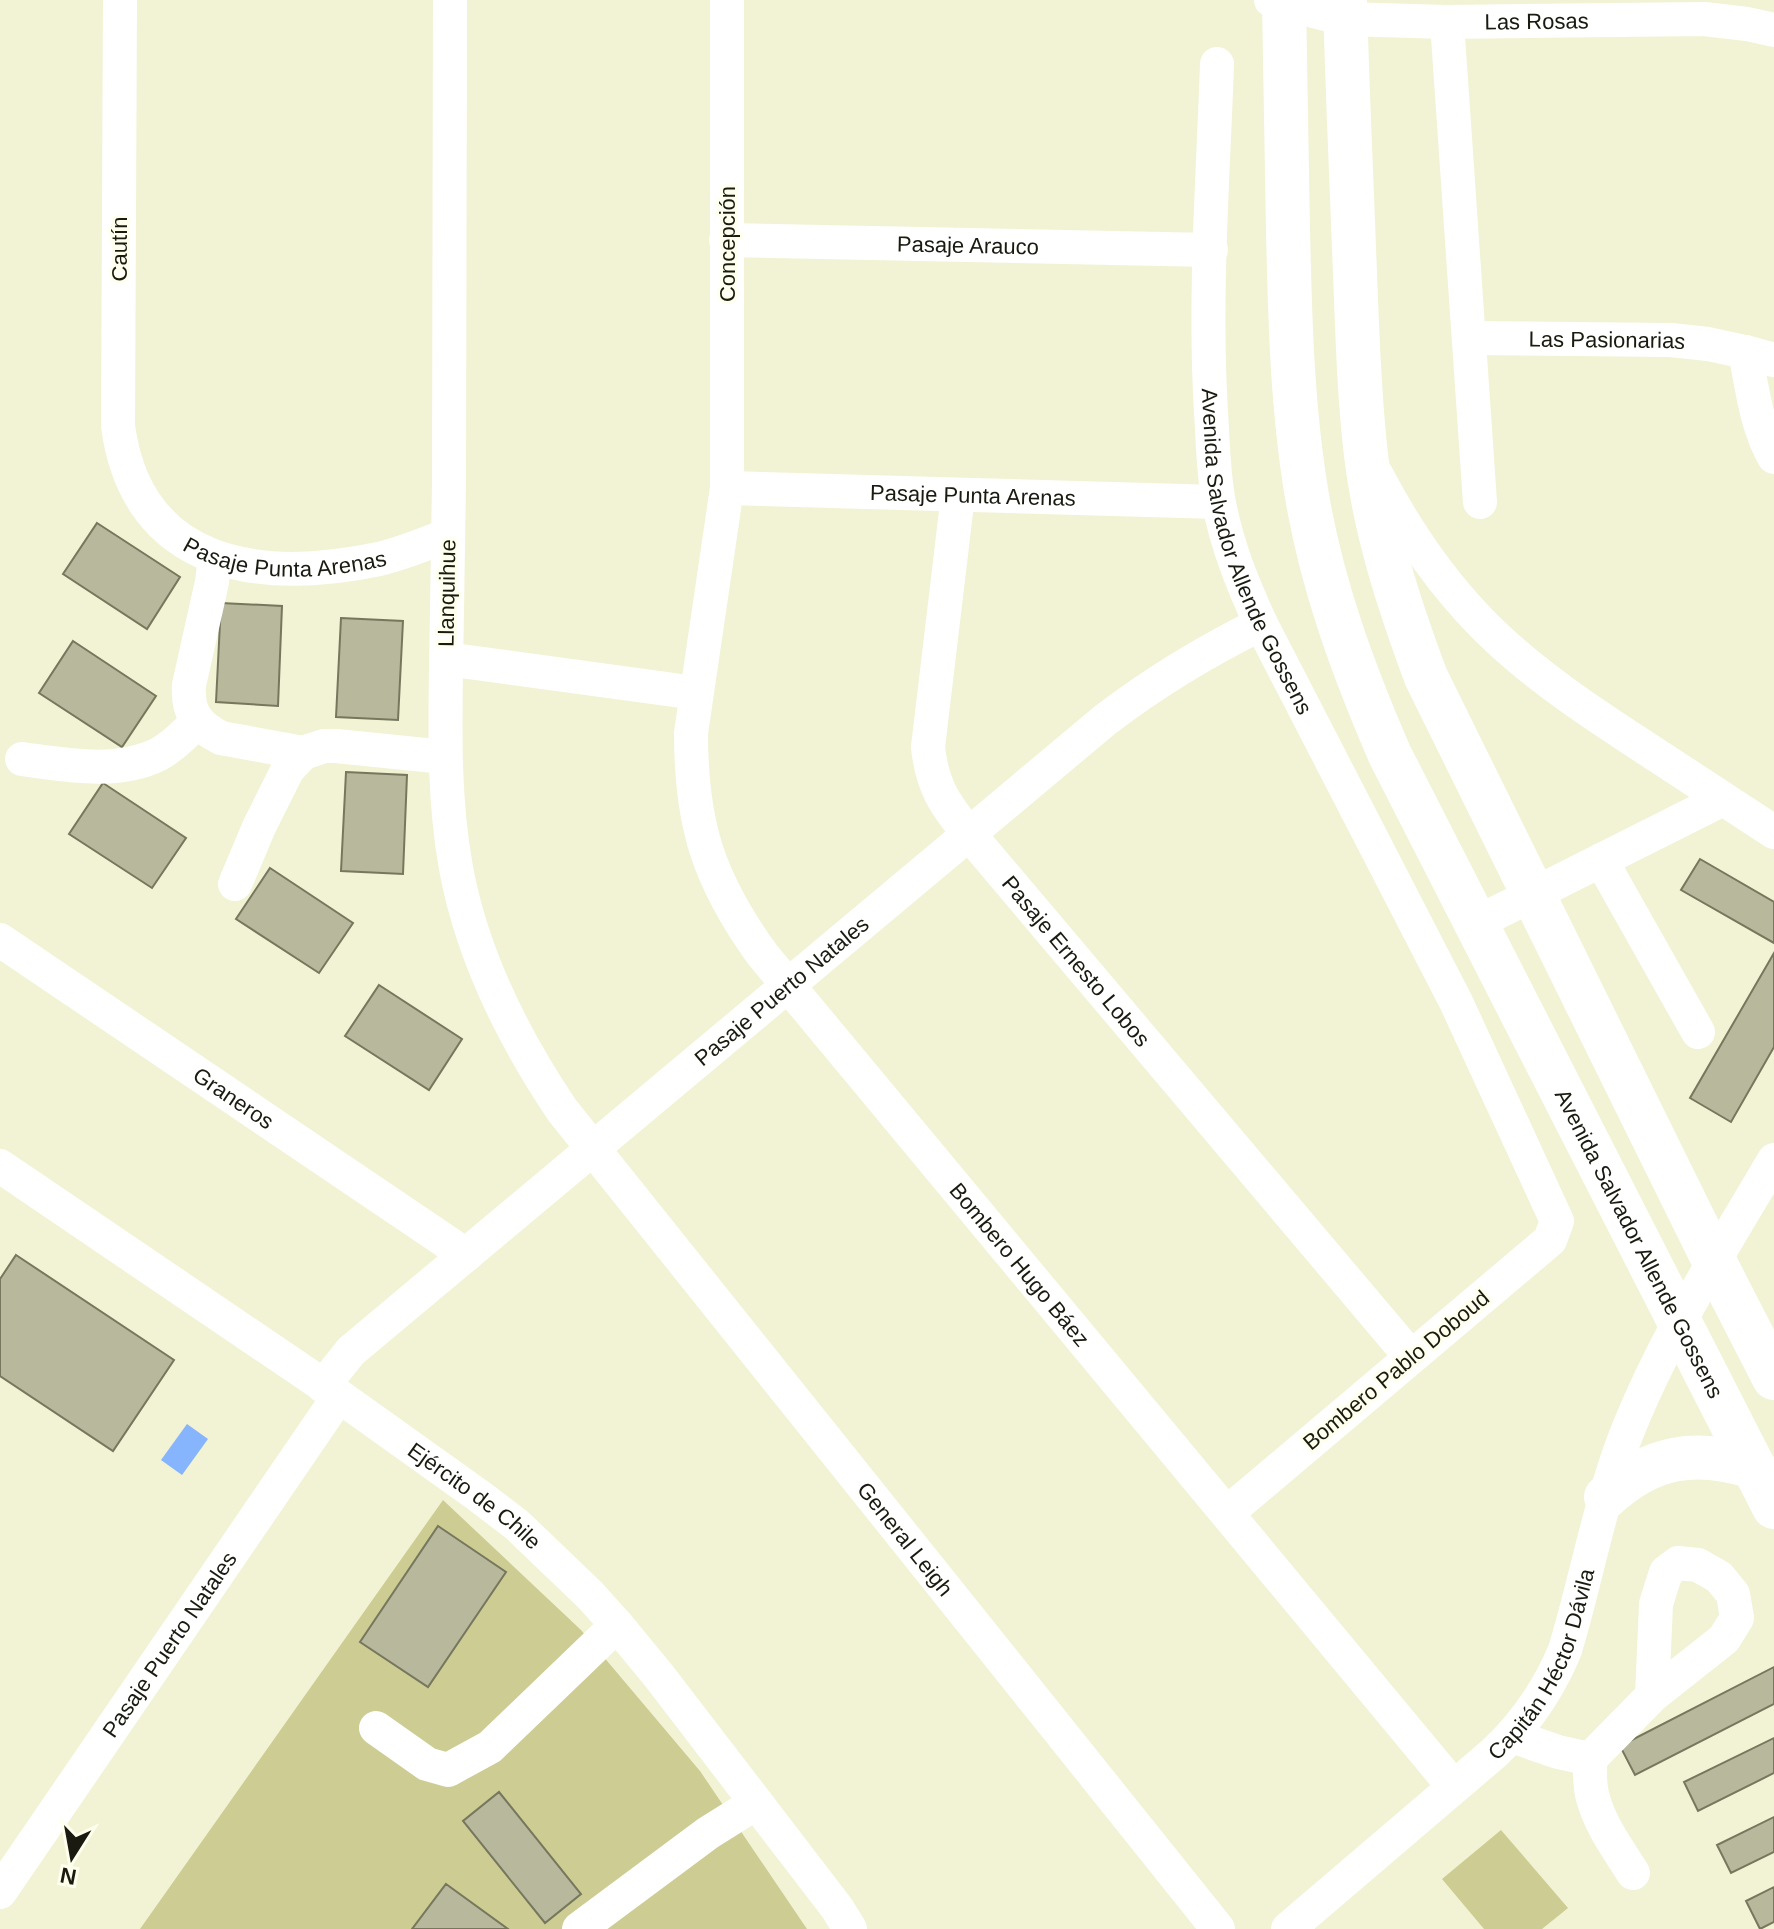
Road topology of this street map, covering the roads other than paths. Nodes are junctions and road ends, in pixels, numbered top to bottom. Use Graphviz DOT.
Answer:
graph roads {
  1 [pos="120,0"];
  2 [pos="450,0"];
  3 [pos="727,0"];
  4 [pos="1279,1"];
  5 [pos="1661,9"];
  6 [pos="1345,10"];
  7 [pos="1447,22"];
  8 [pos="1774,30"];
  9 [pos="1217,64"];
  10 [pos="726,240"];
  11 [pos="1211,250"];
  12 [pos="1469,338"];
  13 [pos="1759,356"];
  14 [pos="1366,456"];
  15 [pos="1774,457"];
  16 [pos="727,488"];
  17 [pos="139,495"];
  18 [pos="958,495"];
  19 [pos="1218,502"];
  20 [pos="1480,502"];
  21 [pos="448,535"];
  22 [pos="215,557"];
  23 [pos="1261,624"];
  24 [pos="446,659"];
  25 [pos="696,693"];
  26 [pos="198,722"];
  27 [pos="303,753"];
  28 [pos="445,757"];
  29 [pos="22,759"];
  30 [pos="1723,799"];
  31 [pos="1774,832"];
  32 [pos="969,834"];
  33 [pos="1601,860"];
  34 [pos="235,884"];
  35 [pos="1534,895"];
  36 [pos="1476,923"];
  37 [pos="0,940"];
  38 [pos="1504,978"];
  39 [pos="788,985"];
  40 [pos="1456,1002"];
  41 [pos="1698,1032"];
  42 [pos="593,1150"];
  43 [pos="1774,1160"];
  44 [pos="0,1166"];
  45 [pos="1557,1221"];
  46 [pos="466,1255"];
  47 [pos="1714,1261"];
  48 [pos="1680,1321"];
  49 [pos="1768,1350"];
  50 [pos="1411,1357"];
  51 [pos="331,1391"];
  52 [pos="1754,1467"];
  53 [pos="1606,1497"];
  54 [pos="1774,1507"];
  55 [pos="1227,1513"];
  56 [pos="617,1625"];
  57 [pos="1652,1696"];
  58 [pos="376,1728"];
  59 [pos="1512,1736"];
  60 [pos="1590,1759"];
  61 [pos="1454,1787"];
  62 [pos="756,1803"];
  63 [pos="1633,1873"];
  64 [pos="0,1892"];
  65 [pos="579,1929"];
  66 [pos="850,1929"];
  67 [pos="1218,1929"];
  68 [pos="1288,1929"];
  1 -- 17 [label="street, Cautín"];
  2 -- 21 [label="street, Llanquihue"];
  3 -- 10 [label="street, Concepción"];
  4 -- 6 [label="street, Las Rosas"];
  4 -- 36 [label="main road, Avenida Salvador Allende Gossens"];
  5 -- 7 [label="street, Las Rosas"];
  5 -- 8 [label="street, Las Rosas"];
  6 -- 7 [label="street, Las Rosas"];
  6 -- 14 [label="main road"];
  7 -- 12 [label="street"];
  9 -- 11 [label="street, Avenida Salvador Allende Gossens"];
  10 -- 11 [label="street, Pasaje Arauco"];
  10 -- 16 [label="street, Concepción"];
  11 -- 19 [label="street, Avenida Salvador Allende Gossens"];
  12 -- 13 [label="street, Las Pasionarias"];
  12 -- 20 [label="street"];
  13 -- 15 [label="street, Las Pasionarias"];
  14 -- 30 [label="street"];
  14 -- 35 [label="main road"];
  16 -- 18 [label="street, Pasaje Punta Arenas"];
  16 -- 25 [label="street, Concepción"];
  17 -- 22 [label="street, Pasaje Punta Arenas"];
  18 -- 19 [label="street, Pasaje Punta Arenas"];
  18 -- 32 [label="street, Pasaje Ernesto Lobos"];
  19 -- 23 [label="street, Avenida Salvador Allende Gossens"];
  21 -- 22 [label="street, Pasaje Punta Arenas"];
  21 -- 24 [label="street, Llanquihue"];
  22 -- 26 [label="street"];
  23 -- 32 [label="street, Pasaje Puerto Natales"];
  23 -- 40 [label="street, Avenida Salvador Allende Gossens"];
  24 -- 25 [label="street"];
  24 -- 28 [label="street, Llanquihue"];
  25 -- 39 [label="street, Bombero Hugo Báez"];
  26 -- 27 [label="street"];
  26 -- 29 [label="street"];
  27 -- 28 [label="street"];
  27 -- 34 [label="street"];
  28 -- 42 [label="street, Llanquihue"];
  30 -- 31 [label="street"];
  30 -- 33 [label="street"];
  32 -- 39 [label="street, Pasaje Puerto Natales"];
  32 -- 50 [label="street, Pasaje Ernesto Lobos"];
  33 -- 35 [label="street"];
  33 -- 41 [label="street"];
  35 -- 36 [label="street"];
  35 -- 47 [label="main road"];
  36 -- 38 [label="main road, Avenida Salvador Allende Gossens"];
  37 -- 46 [label="street, Graneros"];
  38 -- 40 [label="street"];
  38 -- 48 [label="main road, Avenida Salvador Allende Gossens"];
  39 -- 42 [label="street, Pasaje Puerto Natales"];
  39 -- 55 [label="street, Bombero Hugo Báez"];
  40 -- 45 [label="street, Avenida Salvador Allende Gossens"];
  42 -- 46 [label="street, Pasaje Puerto Natales"];
  42 -- 67 [label="street, General Leigh"];
  43 -- 47 [label="street, Capitán Héctor Dávila"];
  44 -- 51 [label="street, Ejército de Chile"];
  45 -- 50 [label="street, Bombero Pablo Doboud"];
  46 -- 51 [label="street, Pasaje Puerto Natales"];
  47 -- 48 [label="street, Capitán Héctor Dávila"];
  47 -- 49 [label="main road"];
  48 -- 52 [label="main road, Avenida Salvador Allende Gossens"];
  48 -- 53 [label="street, Capitán Héctor Dávila"];
  50 -- 55 [label="street, Bombero Pablo Doboud"];
  51 -- 56 [label="street, Ejército de Chile"];
  51 -- 64 [label="street, Pasaje Puerto Natales"];
  52 -- 53 [label="main road"];
  52 -- 54 [label="main road, Avenida Salvador Allende Gossens"];
  53 -- 59 [label="street, Capitán Héctor Dávila"];
  55 -- 61 [label="street, Bombero Hugo Báez"];
  56 -- 58 [label="street"];
  56 -- 62 [label="street, Ejército de Chile"];
  57 -- 60 [label="street"];
  59 -- 60 [label="street"];
  59 -- 61 [label="street, Capitán Héctor Dávila"];
  60 -- 63 [label="street"];
  61 -- 68 [label="street, Capitán Héctor Dávila"];
  62 -- 65 [label="street"];
  62 -- 66 [label="street, Ejército de Chile"];
}
